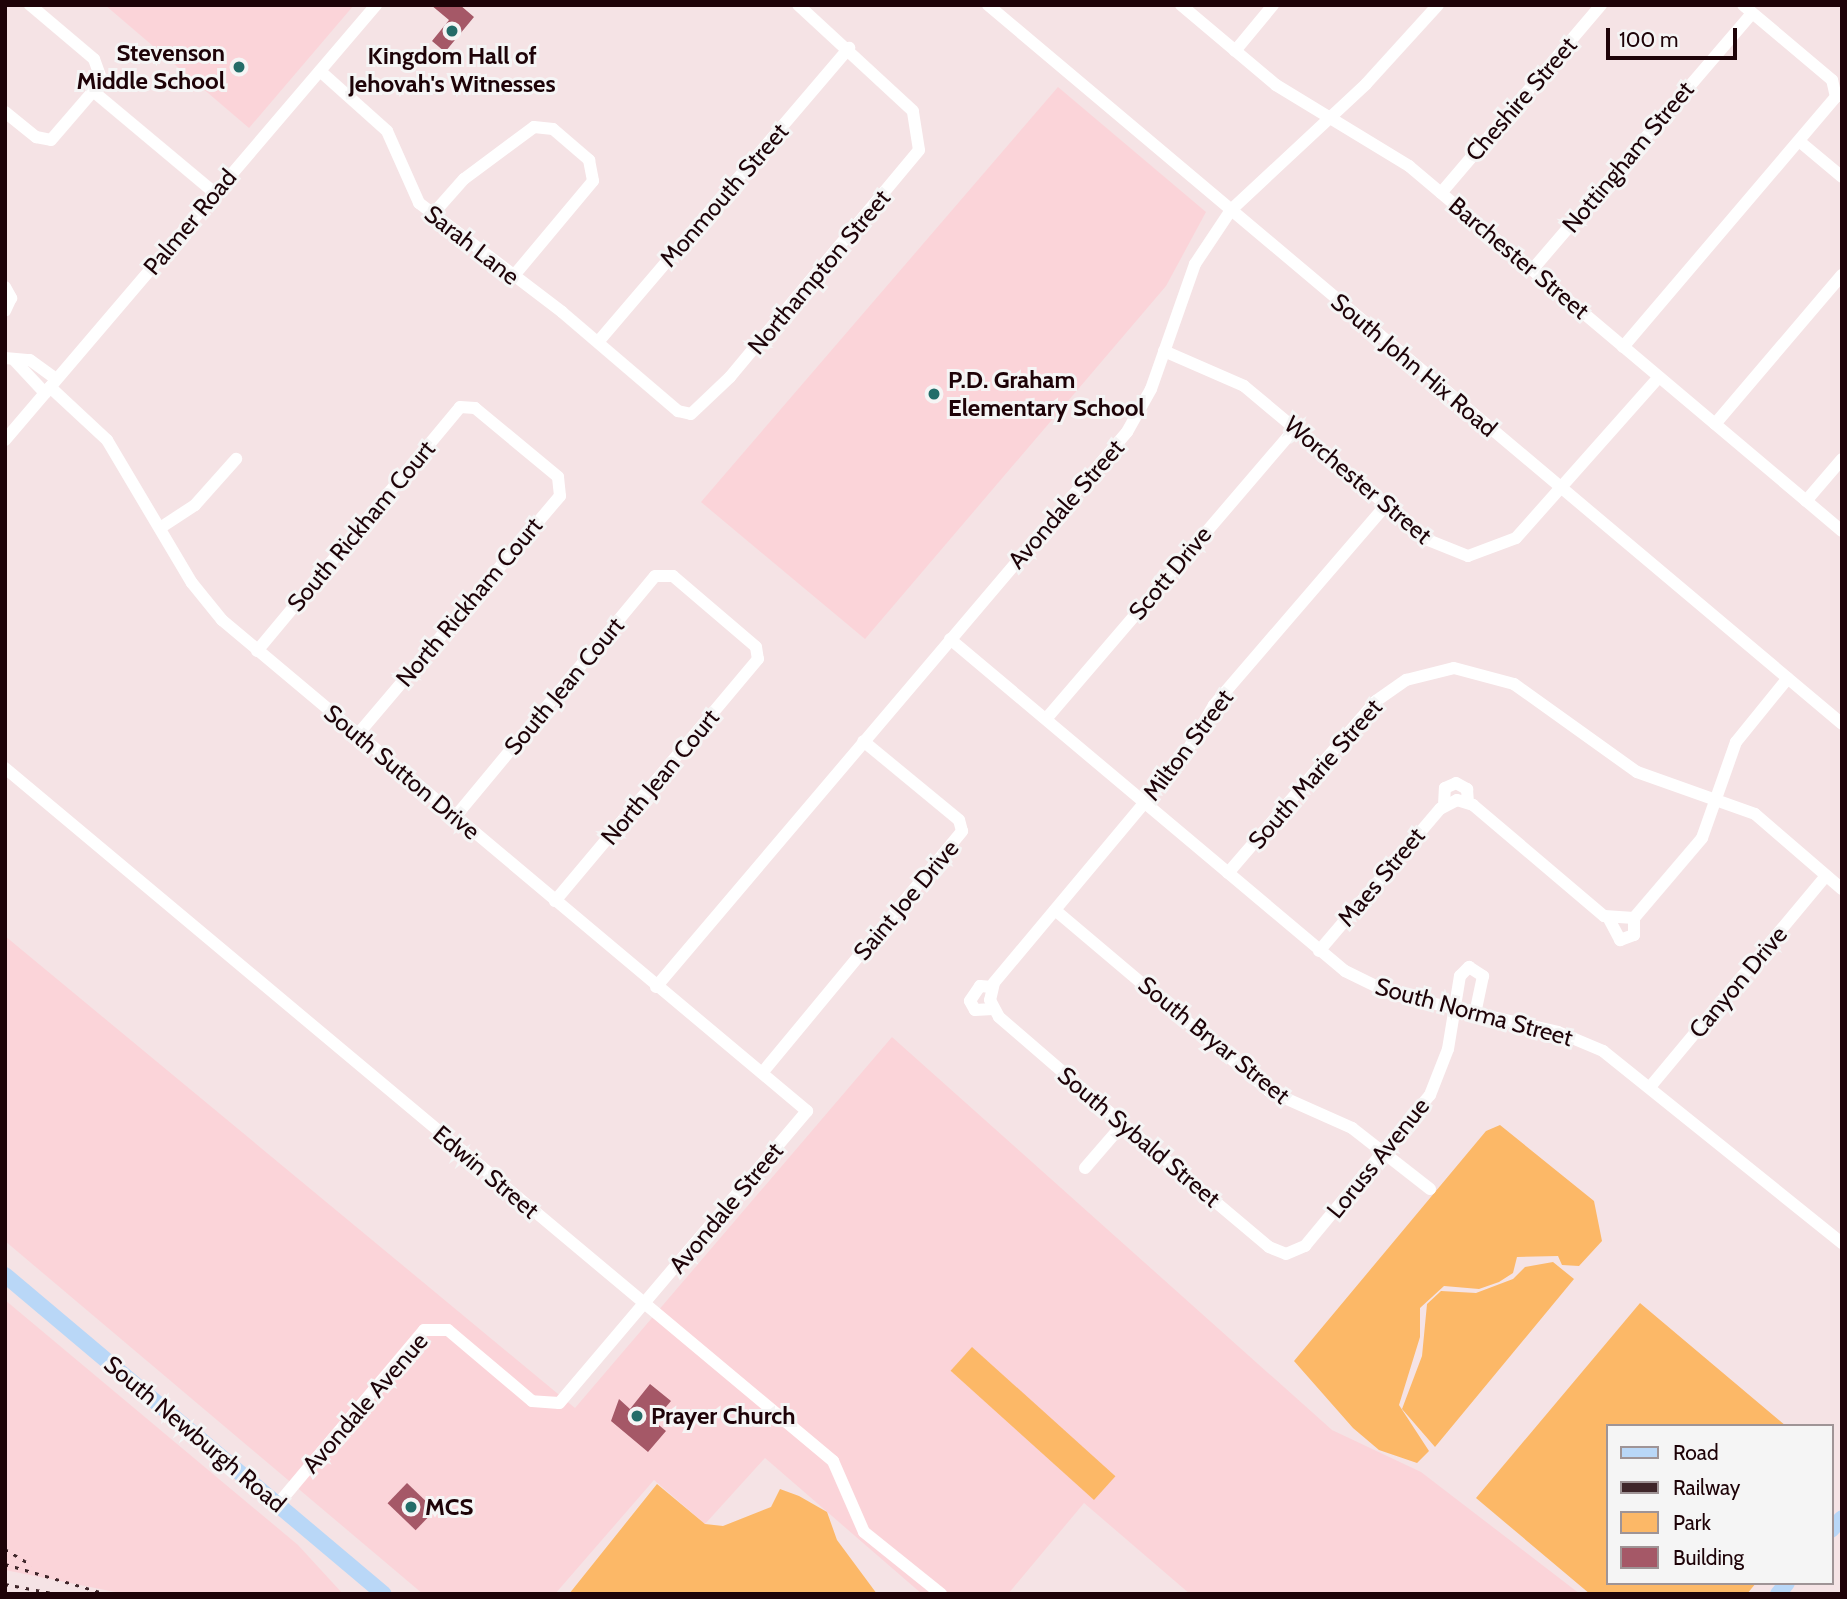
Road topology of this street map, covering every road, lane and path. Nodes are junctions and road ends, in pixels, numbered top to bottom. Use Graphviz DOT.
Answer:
graph roads {
  1 [pos="30,5"];
  2 [pos="376,5"];
  3 [pos="798,5"];
  4 [pos="988,5"];
  5 [pos="1181,5"];
  6 [pos="1273,5"];
  7 [pos="1438,5"];
  8 [pos="1601,5"];
  9 [pos="1748,9"];
  10 [pos="849,48"];
  11 [pos="1235,51"];
  12 [pos="320,71"];
  13 [pos="94,92"];
  14 [pos="5,112"];
  15 [pos="1329,117"];
  16 [pos="1799,141"];
  17 [pos="1842,177"];
  18 [pos="215,192"];
  19 [pos="1441,193"];
  20 [pos="1231,211"];
  21 [pos="432,215"];
  22 [pos="1532,270"];
  23 [pos="1842,275"];
  24 [pos="511,279"];
  25 [pos="5,286"];
  26 [pos="5,311"];
  27 [pos="598,342"];
  28 [pos="1623,347"];
  29 [pos="1164,351"];
  30 [pos="10,360"];
  31 [pos="1659,377"];
  32 [pos="51,386"];
  33 [pos="468,405"];
  34 [pos="1715,424"];
  35 [pos="1295,428"];
  36 [pos="5,440"];
  37 [pos="236,459"];
  38 [pos="1842,459"];
  39 [pos="1561,489"];
  40 [pos="1806,501"];
  41 [pos="1386,505"];
  42 [pos="160,528"];
  43 [pos="1842,531"];
  44 [pos="679,582"];
  45 [pos="950,639"];
  46 [pos="257,651"];
  47 [pos="1787,678"];
  48 [pos="1046,719"];
  49 [pos="1842,724"];
  50 [pos="357,735"];
  51 [pos="863,741"];
  52 [pos="5,768"];
  53 [pos="1718,799"];
  54 [pos="1145,803"];
  55 [pos="455,817"];
  56 [pos="1228,873"];
  57 [pos="1826,876"];
  58 [pos="1842,889"];
  59 [pos="555,901"];
  60 [pos="1055,910"];
  61 [pos="1319,951"];
  62 [pos="656,987"];
  63 [pos="991,998"];
  64 [pos="970,1001"];
  65 [pos="1454,1008"];
  66 [pos="1475,1013"];
  67 [pos="762,1073"];
  68 [pos="1650,1087"];
  69 [pos="807,1111"];
  70 [pos="1123,1124"];
  71 [pos="1385,1151"];
  72 [pos="1085,1168"];
  73 [pos="1430,1189"];
  74 [pos="1842,1243"];
  75 [pos="1291,1254"];
  76 [pos="5,1275"];
  77 [pos="645,1305"];
  78 [pos="278,1504"];
  79 [pos="383,1594"];
  80 [pos="941,1594"];
  1 -- 13 [label="street"];
  2 -- 12 [label="street, Palmer Road"];
  3 -- 10 [label="street"];
  4 -- 20 [label="street, South John Hix Road"];
  5 -- 11 [label="street, Barchester Street"];
  6 -- 11 [label="street"];
  7 -- 15 [label="street, Avondale Street"];
  8 -- 19 [label="street, Cheshire Street"];
  9 -- 16 [label="street"];
  9 -- 22 [label="street, Nottingham Street"];
  10 -- 27 [label="street, Monmouth Street"];
  10 -- 27 [label="street, Northampton Street"];
  11 -- 15 [label="street, Barchester Street"];
  12 -- 18 [label="street, Palmer Road"];
  12 -- 21 [label="street, Sarah Lane"];
  13 -- 14 [label="street"];
  13 -- 18 [label="street"];
  15 -- 19 [label="street, Barchester Street"];
  15 -- 20 [label="street, Avondale Street"];
  16 -- 17 [label="street"];
  16 -- 28 [label="street"];
  18 -- 32 [label="street, Palmer Road"];
  19 -- 22 [label="street, Barchester Street"];
  20 -- 29 [label="street, Avondale Street"];
  20 -- 39 [label="street, South John Hix Road"];
  21 -- 24 [label="street, Sarah Lane"];
  21 -- 24 [label="street"];
  22 -- 28 [label="street, Barchester Street"];
  23 -- 34 [label="street"];
  24 -- 27 [label="street, Sarah Lane"];
  25 -- 26 [label="street"];
  28 -- 31 [label="street, Barchester Street"];
  29 -- 35 [label="street, Worchester Street"];
  29 -- 45 [label="street, Avondale Street"];
  30 -- 32 [label="street, South Sutton Drive"];
  31 -- 34 [label="street, Barchester Street"];
  31 -- 39 [label="street, Worchester Street"];
  32 -- 36 [label="street, Palmer Road"];
  32 -- 42 [label="street, South Sutton Drive"];
  33 -- 46 [label="street, South Rickham Court"];
  33 -- 50 [label="street, North Rickham Court"];
  34 -- 40 [label="street, Barchester Street"];
  35 -- 41 [label="street, Worchester Street"];
  35 -- 48 [label="street, Scott Drive"];
  37 -- 42 [label="street"];
  38 -- 40 [label="street"];
  39 -- 41 [label="street, Worchester Street"];
  39 -- 47 [label="street, South John Hix Road"];
  40 -- 43 [label="street, Barchester Street"];
  41 -- 54 [label="street, Milton Street"];
  42 -- 46 [label="street, South Sutton Drive"];
  44 -- 55 [label="street, South Jean Court"];
  44 -- 59 [label="street, North Jean Court"];
  45 -- 48 [label="street, South Norma Street"];
  45 -- 51 [label="street, Avondale Street"];
  46 -- 50 [label="street, South Sutton Drive"];
  47 -- 49 [label="street, South John Hix Road"];
  47 -- 53 [label="street, Maes Street"];
  48 -- 54 [label="street, South Norma Street"];
  50 -- 55 [label="street, South Sutton Drive"];
  51 -- 62 [label="street, Avondale Street"];
  51 -- 67 [label="street, Saint Joe Drive"];
  52 -- 77 [label="street, Edwin Street"];
  53 -- 56 [label="street, South Marie Street"];
  53 -- 57 [label="street, South Marie Street"];
  53 -- 61 [label="street, Maes Street"];
  54 -- 56 [label="street, South Norma Street"];
  54 -- 60 [label="street, Milton Street"];
  55 -- 59 [label="street, South Sutton Drive"];
  56 -- 61 [label="street, South Norma Street"];
  57 -- 58 [label="street, South Marie Street"];
  57 -- 68 [label="street, Canyon Drive"];
  59 -- 62 [label="street, South Sutton Drive"];
  60 -- 63 [label="street, Milton Street"];
  60 -- 71 [label="street, South Bryar Street"];
  61 -- 65 [label="street, South Norma Street"];
  62 -- 67 [label="street, South Sutton Drive"];
  63 -- 64 [label="street, South Sybald Street"];
  63 -- 64 [label="street, Milton Street"];
  63 -- 70 [label="street, South Sybald Street"];
  65 -- 66 [label="street, South Norma Street"];
  65 -- 66 [label="street, Loruss Avenue"];
  65 -- 71 [label="street, Loruss Avenue"];
  66 -- 68 [label="street, South Norma Street"];
  67 -- 69 [label="street, South Sutton Drive"];
  68 -- 74 [label="street, South Norma Street"];
  69 -- 77 [label="street, Avondale Street"];
  70 -- 72 [label="street"];
  70 -- 75 [label="street, South Sybald Street"];
  71 -- 73 [label="street, South Bryar Street"];
  71 -- 75 [label="street, Loruss Avenue"];
  76 -- 78 [label="main road, South Newburgh Road"];
  77 -- 78 [label="street, Avondale Avenue"];
  77 -- 80 [label="street, Edwin Street"];
  78 -- 79 [label="main road, South Newburgh Road"];
}
